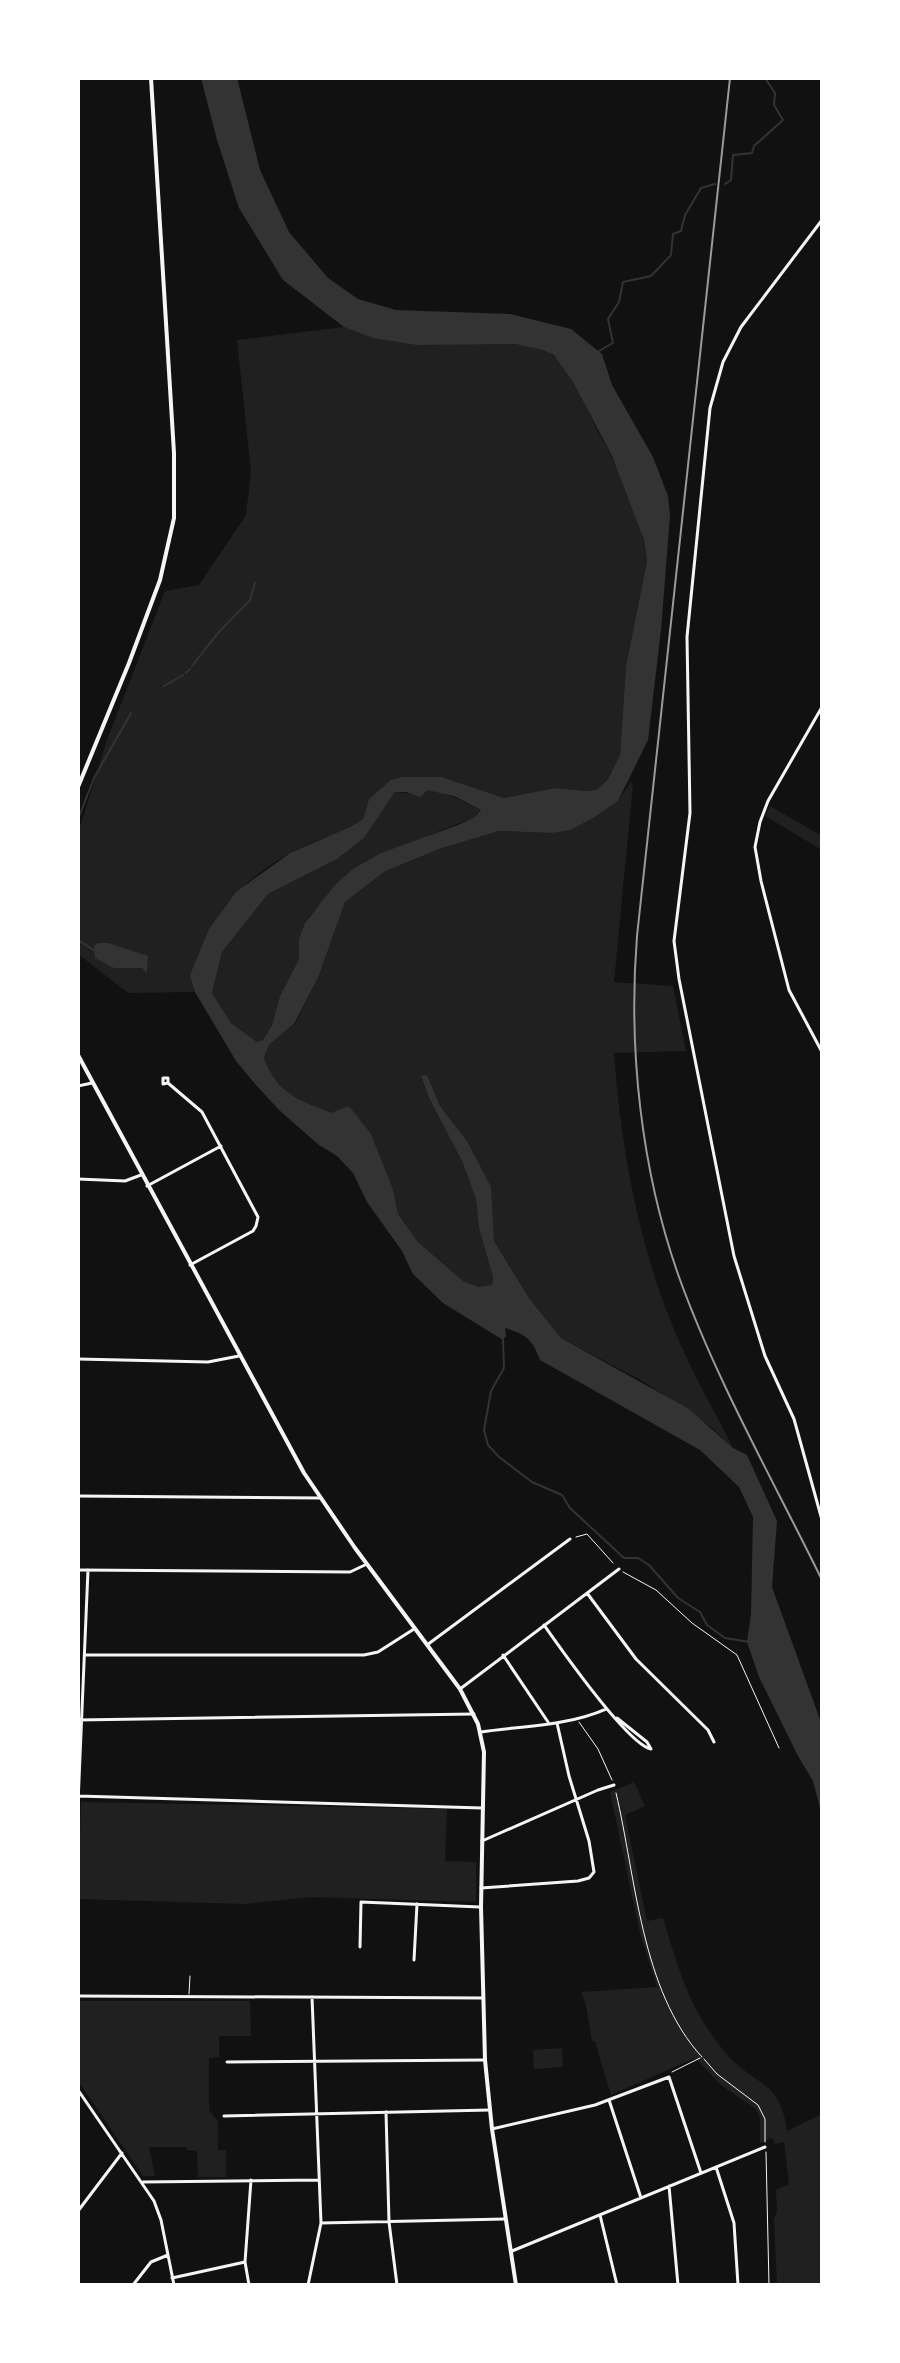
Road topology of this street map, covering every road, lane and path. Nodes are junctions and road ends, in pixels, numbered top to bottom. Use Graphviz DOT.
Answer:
graph roads {
  1 [pos="151,78"];
  2 [pos="822,220"];
  3 [pos="822,707"];
  4 [pos="78,787"];
  5 [pos="822,1052"];
  6 [pos="78,1055"];
  7 [pos="92,1083"];
  8 [pos="168,1083"];
  9 [pos="78,1086"];
  10 [pos="221,1146"];
  11 [pos="141,1175"];
  12 [pos="78,1179"];
  13 [pos="147,1186"];
  14 [pos="190,1265"];
  15 [pos="239,1356"];
  16 [pos="78,1359"];
  17 [pos="78,1496"];
  18 [pos="321,1498"];
  19 [pos="822,1500"];
  20 [pos="816,1502"];
  21 [pos="822,1520"];
  22 [pos="570,1539"];
  23 [pos="367,1564"];
  24 [pos="619,1569"];
  25 [pos="78,1570"];
  26 [pos="88,1570"];
  27 [pos="587,1593"];
  28 [pos="544,1625"];
  29 [pos="415,1628"];
  30 [pos="427,1645"];
  31 [pos="85,1655"];
  32 [pos="503,1655"];
  33 [pos="460,1689"];
  34 [pos="606,1708"];
  35 [pos="475,1714"];
  36 [pos="617,1718"];
  37 [pos="576,1719"];
  38 [pos="80,1720"];
  39 [pos="549,1722"];
  40 [pos="557,1723"];
  41 [pos="481,1732"];
  42 [pos="714,1742"];
  43 [pos="779,1748"];
  44 [pos="614,1785"];
  45 [pos="78,1796"];
  46 [pos="577,1800"];
  47 [pos="78,1803"];
  48 [pos="483,1808"];
  49 [pos="482,1841"];
  50 [pos="481,1888"];
  51 [pos="417,1904"];
  52 [pos="481,1907"];
  53 [pos="360,1947"];
  54 [pos="414,1960"];
  55 [pos="190,1976"];
  56 [pos="78,1996"];
  57 [pos="188,1996"];
  58 [pos="312,1997"];
  59 [pos="483,1998"];
  60 [pos="702,2057"];
  61 [pos="485,2060"];
  62 [pos="315,2061"];
  63 [pos="227,2062"];
  64 [pos="669,2077"];
  65 [pos="78,2090"];
  66 [pos="609,2100"];
  67 [pos="490,2110"];
  68 [pos="386,2112"];
  69 [pos="317,2114"];
  70 [pos="224,2116"];
  71 [pos="492,2129"];
  72 [pos="765,2147"];
  73 [pos="122,2153"];
  74 [pos="716,2167"];
  75 [pos="701,2173"];
  76 [pos="251,2180"];
  77 [pos="319,2180"];
  78 [pos="143,2182"];
  79 [pos="669,2186"];
  80 [pos="641,2198"];
  81 [pos="78,2211"];
  82 [pos="600,2215"];
  83 [pos="507,2219"];
  84 [pos="389,2222"];
  85 [pos="321,2223"];
  86 [pos="512,2251"];
  87 [pos="168,2255"];
  88 [pos="245,2262"];
  89 [pos="172,2278"];
  90 [pos="133,2285"];
  91 [pos="174,2285"];
  92 [pos="249,2285"];
  93 [pos="308,2285"];
  94 [pos="397,2285"];
  95 [pos="516,2285"];
  96 [pos="617,2285"];
  97 [pos="678,2285"];
  98 [pos="738,2285"];
  99 [pos="769,2285"];
  1 -- 4 [label="main road"];
  2 -- 20 [label="street"];
  3 -- 5 [label="street"];
  6 -- 7 [label="main road"];
  7 -- 9 [label="street"];
  7 -- 11 [label="main road"];
  8 -- 10 [label="street"];
  10 -- 13 [label="street"];
  10 -- 14 [label="street"];
  11 -- 12 [label="street"];
  11 -- 13 [label="main road"];
  13 -- 14 [label="main road"];
  14 -- 15 [label="main road"];
  15 -- 16 [label="street"];
  15 -- 18 [label="main road"];
  17 -- 18 [label="street"];
  18 -- 23 [label="main road"];
  19 -- 20 [label="street"];
  20 -- 21 [label="street"];
  22 -- 24 [label="path"];
  22 -- 30 [label="street"];
  23 -- 26 [label="street"];
  23 -- 29 [label="main road"];
  24 -- 27 [label="street"];
  24 -- 43 [label="path"];
  25 -- 26 [label="street"];
  26 -- 31 [label="street"];
  27 -- 28 [label="street"];
  27 -- 42 [label="street"];
  28 -- 32 [label="street"];
  28 -- 34 [label="street"];
  29 -- 30 [label="main road"];
  29 -- 31 [label="street"];
  30 -- 33 [label="main road"];
  31 -- 38 [label="street"];
  32 -- 33 [label="street"];
  32 -- 39 [label="street"];
  33 -- 35 [label="main road"];
  34 -- 36 [label="street"];
  34 -- 37 [label="street"];
  35 -- 38 [label="street"];
  35 -- 41 [label="main road"];
  36 -- 36 [label="street"];
  37 -- 40 [label="street"];
  37 -- 44 [label="path"];
  38 -- 45 [label="street"];
  39 -- 40 [label="street"];
  39 -- 41 [label="street"];
  40 -- 46 [label="street"];
  41 -- 48 [label="main road"];
  44 -- 46 [label="street"];
  44 -- 60 [label="path"];
  45 -- 47 [label="street"];
  45 -- 48 [label="street"];
  46 -- 49 [label="street"];
  46 -- 50 [label="street"];
  48 -- 49 [label="main road"];
  49 -- 50 [label="main road"];
  50 -- 52 [label="main road"];
  51 -- 52 [label="street"];
  51 -- 53 [label="street"];
  51 -- 54 [label="street"];
  52 -- 59 [label="main road"];
  55 -- 57 [label="lane"];
  56 -- 57 [label="street"];
  57 -- 58 [label="street"];
  58 -- 59 [label="street"];
  58 -- 62 [label="street"];
  59 -- 61 [label="main road"];
  60 -- 64 [label="path"];
  60 -- 72 [label="path"];
  61 -- 62 [label="street"];
  61 -- 67 [label="main road"];
  62 -- 63 [label="street"];
  62 -- 69 [label="street"];
  64 -- 66 [label="street"];
  64 -- 75 [label="street"];
  65 -- 73 [label="street"];
  66 -- 71 [label="street"];
  66 -- 80 [label="street"];
  67 -- 68 [label="street"];
  67 -- 71 [label="main road"];
  68 -- 69 [label="street"];
  68 -- 84 [label="street"];
  69 -- 70 [label="street"];
  69 -- 77 [label="street"];
  71 -- 83 [label="main road"];
  72 -- 74 [label="street"];
  72 -- 99 [label="path"];
  73 -- 78 [label="street"];
  73 -- 81 [label="street"];
  74 -- 75 [label="street"];
  74 -- 98 [label="street"];
  75 -- 79 [label="street"];
  76 -- 77 [label="street"];
  76 -- 78 [label="street"];
  76 -- 88 [label="street"];
  77 -- 85 [label="street"];
  78 -- 87 [label="street"];
  79 -- 80 [label="street"];
  79 -- 97 [label="street"];
  80 -- 82 [label="street"];
  82 -- 86 [label="street"];
  82 -- 96 [label="street"];
  83 -- 84 [label="street"];
  83 -- 86 [label="main road"];
  84 -- 85 [label="street"];
  84 -- 94 [label="street"];
  85 -- 93 [label="street"];
  86 -- 95 [label="main road"];
  87 -- 89 [label="street"];
  87 -- 90 [label="street"];
  88 -- 89 [label="street"];
  88 -- 92 [label="street"];
  89 -- 91 [label="street"];
}
